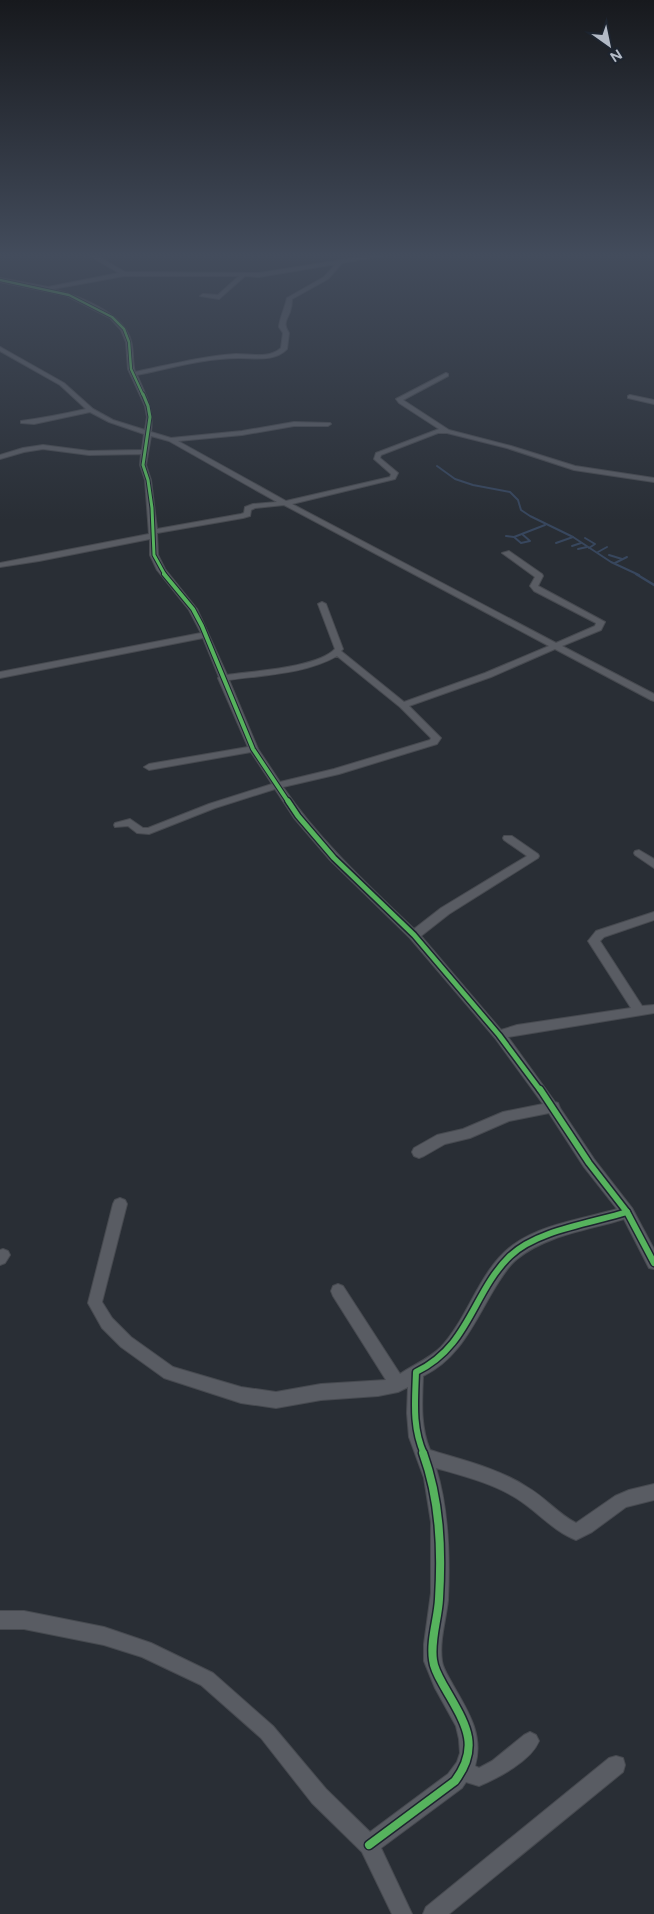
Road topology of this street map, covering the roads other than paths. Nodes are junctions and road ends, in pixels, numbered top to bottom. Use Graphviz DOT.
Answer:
graph roads {
  1 [pos="128,342"];
  2 [pos="285,342"];
  3 [pos="0,348"];
  4 [pos="133,374"];
  5 [pos="446,375"];
  6 [pos="630,397"];
  7 [pos="654,402"];
  8 [pos="91,410"];
  9 [pos="22,422"];
  10 [pos="328,424"];
  11 [pos="149,431"];
  12 [pos="447,431"];
  13 [pos="171,440"];
  14 [pos="144,452"];
  15 [pos="0,458"];
  16 [pos="654,480"];
  17 [pos="285,503"];
  18 [pos="152,534"];
  19 [pos="506,552"];
  20 [pos="0,565"];
  21 [pos="322,604"];
  22 [pos="206,635"];
  23 [pos="556,646"];
  24 [pos="338,653"];
  25 [pos="0,675"];
  26 [pos="222,678"];
  27 [pos="654,698"];
  28 [pos="403,705"];
  29 [pos="253,749"];
  30 [pos="149,767"];
  31 [pos="278,785"];
  32 [pos="119,825"];
  33 [pos="508,838"];
  34 [pos="639,853"];
  35 [pos="654,864"];
  36 [pos="654,916"];
  37 [pos="414,935"];
  38 [pos="654,1009"];
  39 [pos="639,1012"];
  40 [pos="499,1035"];
  41 [pos="554,1107"];
  42 [pos="419,1152"];
  43 [pos="120,1204"];
  44 [pos="627,1212"];
  45 [pos="654,1263"];
  46 [pos="338,1291"];
  47 [pos="416,1372"];
  48 [pos="398,1384"];
  49 [pos="425,1456"];
  50 [pos="654,1492"];
  51 [pos="0,1620"];
  52 [pos="530,1741"];
  53 [pos="616,1765"];
  54 [pos="464,1772"];
  55 [pos="369,1845"];
  56 [pos="402,1914"];
  57 [pos="433,1914"];
  1 -- 4 [label="street"];
  2 -- 4 [label="street"];
  3 -- 8 [label="street"];
  4 -- 11 [label="street"];
  5 -- 12 [label="street"];
  6 -- 7 [label="street"];
  8 -- 9 [label="street"];
  8 -- 11 [label="street"];
  10 -- 13 [label="street"];
  11 -- 13 [label="street"];
  11 -- 14 [label="street"];
  12 -- 16 [label="street"];
  12 -- 17 [label="street"];
  13 -- 17 [label="street"];
  14 -- 15 [label="street"];
  14 -- 18 [label="street"];
  17 -- 18 [label="street"];
  17 -- 23 [label="street"];
  18 -- 20 [label="street"];
  18 -- 22 [label="street"];
  19 -- 23 [label="street"];
  21 -- 24 [label="street"];
  22 -- 25 [label="street"];
  22 -- 26 [label="street"];
  23 -- 27 [label="street"];
  23 -- 28 [label="street"];
  24 -- 26 [label="street"];
  24 -- 28 [label="street"];
  26 -- 29 [label="street"];
  28 -- 31 [label="street"];
  29 -- 30 [label="street"];
  29 -- 31 [label="street"];
  31 -- 32 [label="street"];
  31 -- 37 [label="street"];
  33 -- 37 [label="street"];
  34 -- 35 [label="street"];
  36 -- 39 [label="street"];
  37 -- 40 [label="street"];
  38 -- 39 [label="street"];
  39 -- 40 [label="street"];
  40 -- 41 [label="street"];
  41 -- 42 [label="street"];
  41 -- 44 [label="street"];
  43 -- 48 [label="street"];
  44 -- 45 [label="street"];
  44 -- 47 [label="street"];
  46 -- 48 [label="street"];
  47 -- 48 [label="street"];
  47 -- 49 [label="street"];
  49 -- 50 [label="street"];
  49 -- 54 [label="street"];
  51 -- 55 [label="street"];
  52 -- 54 [label="street"];
  53 -- 57 [label="street"];
  54 -- 55 [label="street"];
  55 -- 56 [label="street"];
}
